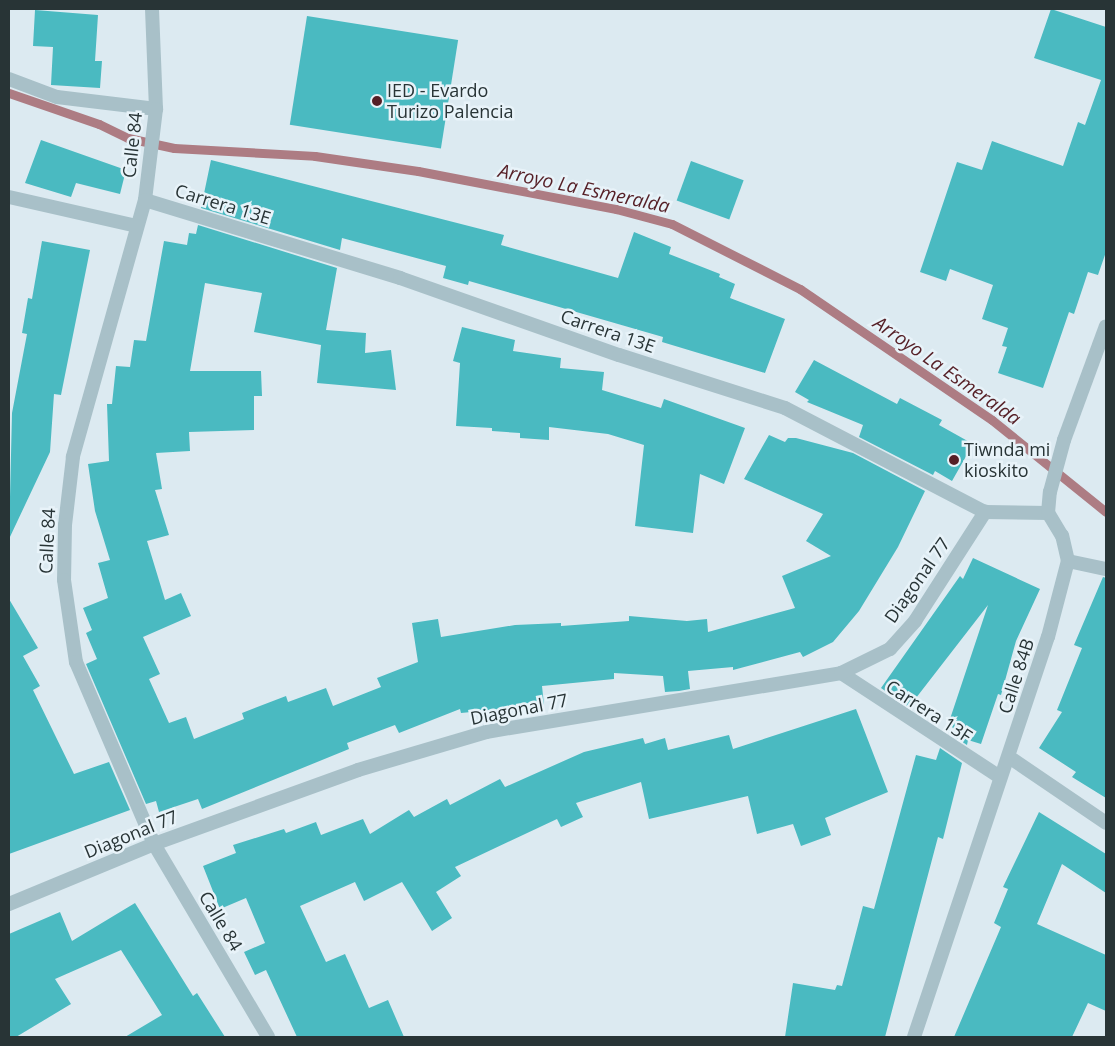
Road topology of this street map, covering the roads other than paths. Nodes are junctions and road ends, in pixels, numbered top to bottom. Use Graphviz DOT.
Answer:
graph roads {
  1 [pos="152,9"];
  2 [pos="9,79"];
  3 [pos="156,109"];
  4 [pos="9,197"];
  5 [pos="145,200"];
  6 [pos="137,226"];
  7 [pos="1106,326"];
  8 [pos="1101,353"];
  9 [pos="985,512"];
  10 [pos="1048,513"];
  11 [pos="1068,561"];
  12 [pos="1106,569"];
  13 [pos="841,673"];
  14 [pos="1009,757"];
  15 [pos="1000,777"];
  16 [pos="1106,823"];
  17 [pos="154,844"];
  18 [pos="9,904"];
  19 [pos="268,1037"];
  20 [pos="914,1037"];
  1 -- 3 [label="street, Calle 84"];
  2 -- 3 [label="street"];
  3 -- 5 [label="street, Calle 84"];
  4 -- 6 [label="street"];
  5 -- 6 [label="street, Calle 84"];
  5 -- 9 [label="street, Carrera 13E"];
  6 -- 17 [label="street, Calle 84"];
  7 -- 8 [label="street"];
  8 -- 10 [label="street"];
  9 -- 10 [label="street, Carrera 13E"];
  9 -- 13 [label="street, Diagonal 77"];
  10 -- 11 [label="street, Calle 84B"];
  11 -- 12 [label="street"];
  11 -- 14 [label="street, Calle 84B"];
  13 -- 15 [label="street, Carrera 13F"];
  13 -- 17 [label="street, Diagonal 77"];
  14 -- 15 [label="street, Calle 84B"];
  14 -- 16 [label="street"];
  15 -- 20 [label="street, Calle 84B"];
  17 -- 18 [label="street, Diagonal 77"];
  17 -- 19 [label="street, Calle 84"];
}
